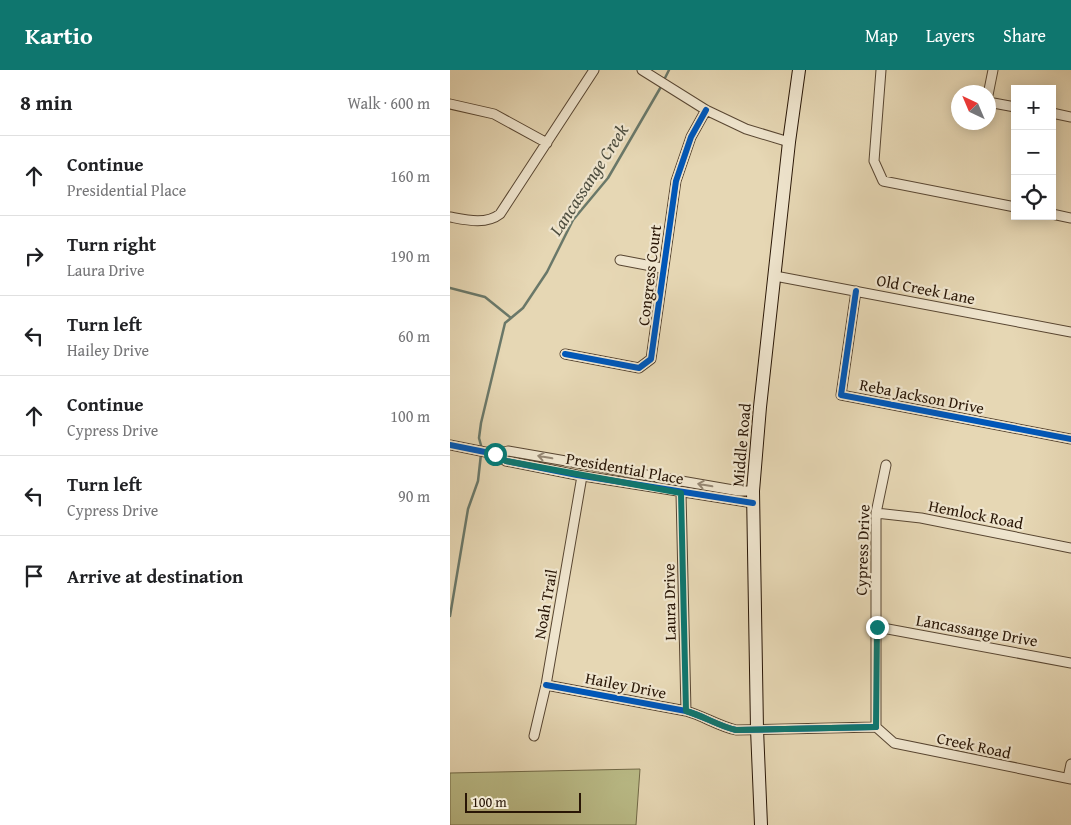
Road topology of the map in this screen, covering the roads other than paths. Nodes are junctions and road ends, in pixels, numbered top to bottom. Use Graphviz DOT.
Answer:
graph roads {
  1 [pos="594,70"];
  2 [pos="642,70"];
  3 [pos="799,70"];
  4 [pos="881,70"];
  5 [pos="993,70"];
  6 [pos="990,85"];
  7 [pos="996,103"];
  8 [pos="450,104"];
  9 [pos="1011,105"];
  10 [pos="706,110"];
  11 [pos="1056,114"];
  12 [pos="1071,117"];
  13 [pos="789,142"];
  14 [pos="547,143"];
  15 [pos="1011,206"];
  16 [pos="1056,215"];
  17 [pos="450,217"];
  18 [pos="1071,218"];
  19 [pos="620,260"];
  20 [pos="662,268"];
  21 [pos="775,276"];
  22 [pos="856,292"];
  23 [pos="1071,332"];
  24 [pos="565,354"];
  25 [pos="1071,438"];
  26 [pos="450,445"];
  27 [pos="491,453"];
  28 [pos="886,465"];
  29 [pos="582,476"];
  30 [pos="681,493"];
  31 [pos="753,497"];
  32 [pos="876,513"];
  33 [pos="1071,548"];
  34 [pos="877,627"];
  35 [pos="1071,663"];
  36 [pos="546,684"];
  37 [pos="686,711"];
  38 [pos="876,727"];
  39 [pos="756,728"];
  40 [pos="534,736"];
  41 [pos="1071,764"];
  42 [pos="1070,779"];
  43 [pos="761,825"];
  1 -- 14 [label="street"];
  2 -- 10 [label="street"];
  3 -- 13 [label="main road, Middle Road"];
  4 -- 15 [label="street"];
  5 -- 6 [label="street"];
  7 -- 9 [label="street"];
  8 -- 14 [label="street"];
  10 -- 13 [label="street"];
  10 -- 20 [label="street, Congress Court"];
  11 -- 12 [label="street"];
  13 -- 21 [label="main road, Middle Road"];
  14 -- 17 [label="street"];
  16 -- 18 [label="street"];
  19 -- 20 [label="street"];
  20 -- 24 [label="street, Congress Court"];
  21 -- 22 [label="street, Old Creek Lane"];
  21 -- 31 [label="main road, Middle Road"];
  22 -- 23 [label="street, Old Creek Lane"];
  22 -- 25 [label="street, Reba Jackson Drive"];
  26 -- 27 [label="street, Presidential Place"];
  27 -- 29 [label="street, Presidential Place"];
  31 -- 27 [label="street, Presidential Place, one-way"];
  28 -- 32 [label="street, Cypress Drive"];
  29 -- 30 [label="street, Presidential Place"];
  29 -- 36 [label="street, Noah Trail"];
  30 -- 31 [label="street, Presidential Place"];
  30 -- 37 [label="street, Laura Drive"];
  31 -- 39 [label="main road, Middle Road"];
  32 -- 33 [label="street, Hemlock Road"];
  32 -- 34 [label="street, Cypress Drive"];
  34 -- 35 [label="street, Lancassange Drive"];
  34 -- 38 [label="street, Cypress Drive"];
  36 -- 37 [label="street, Hailey Drive"];
  36 -- 40 [label="street, Noah Trail"];
  37 -- 39 [label="street, Hailey Drive"];
  38 -- 39 [label="street"];
  38 -- 42 [label="street, Creek Road"];
  39 -- 43 [label="main road, Middle Road"];
  41 -- 42 [label="street"];
}
